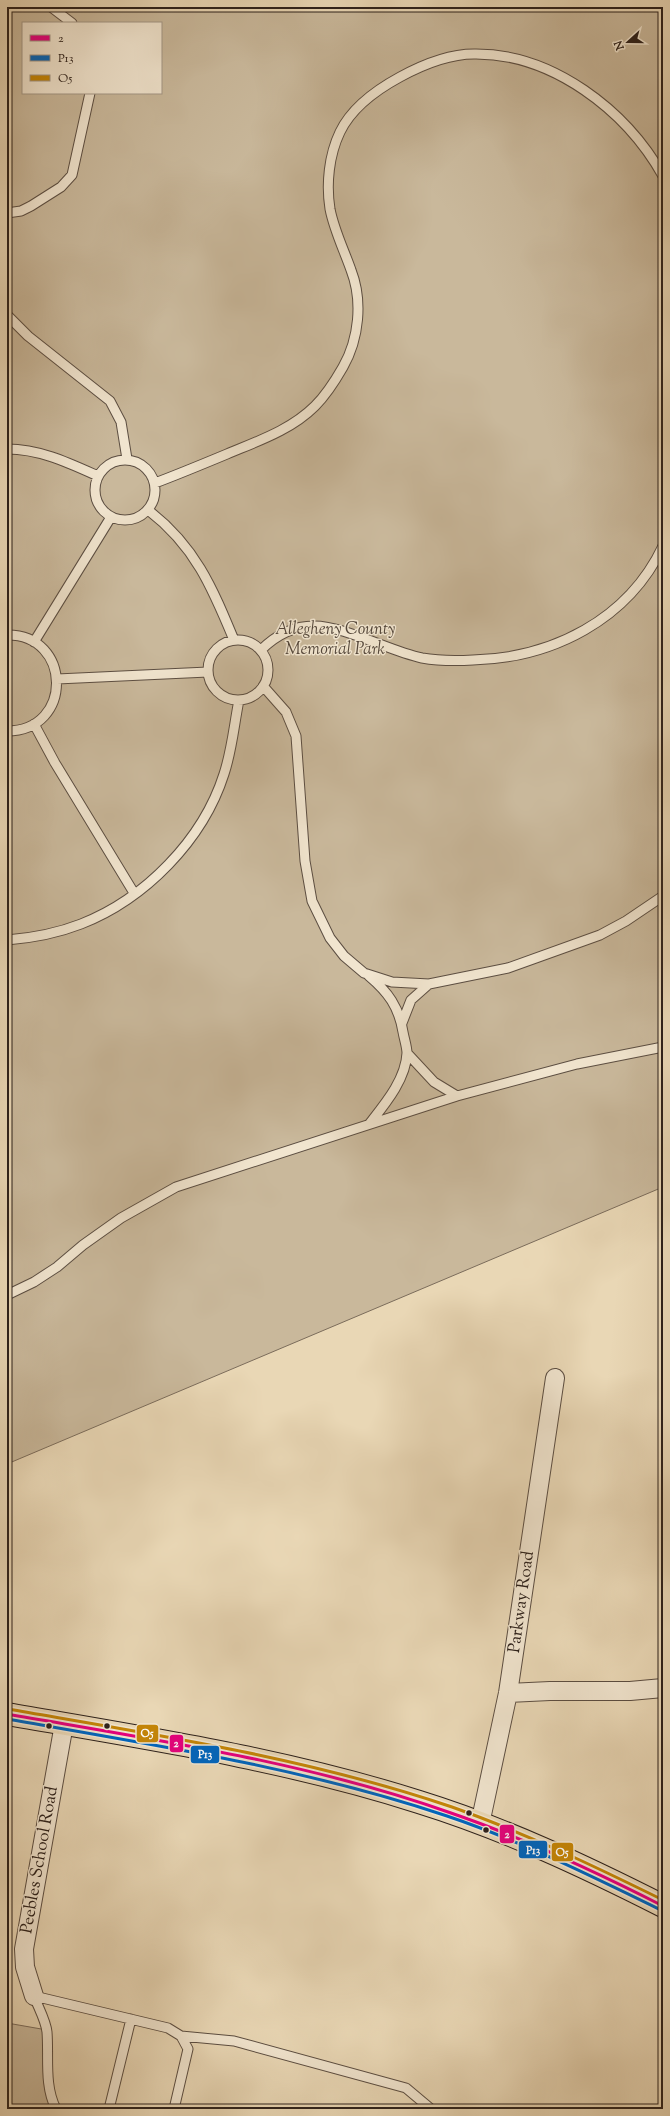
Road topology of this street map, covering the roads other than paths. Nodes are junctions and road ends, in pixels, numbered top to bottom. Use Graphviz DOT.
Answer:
graph roads {
  1 [pos="51,7"];
  2 [pos="71,22"];
  3 [pos="90,94"];
  4 [pos="663,176"];
  5 [pos="7,213"];
  6 [pos="7,315"];
  7 [pos="7,449"];
  8 [pos="127,459"];
  9 [pos="98,476"];
  10 [pos="155,484"];
  11 [pos="148,510"];
  12 [pos="111,517"];
  13 [pos="663,546"];
  14 [pos="7,636"];
  15 [pos="234,640"];
  16 [pos="34,642"];
  17 [pos="261,650"];
  18 [pos="208,672"];
  19 [pos="57,679"];
  20 [pos="263,686"];
  21 [pos="239,700"];
  22 [pos="34,724"];
  23 [pos="11,731"];
  24 [pos="7,737"];
  25 [pos="134,893"];
  26 [pos="663,896"];
  27 [pos="7,940"];
  28 [pos="364,973"];
  29 [pos="429,984"];
  30 [pos="402,1023"];
  31 [pos="663,1046"];
  32 [pos="407,1053"];
  33 [pos="457,1096"];
  34 [pos="370,1124"];
  35 [pos="7,1295"];
  36 [pos="555,1378"];
  37 [pos="663,1688"];
  38 [pos="508,1693"];
  39 [pos="7,1714"];
  40 [pos="64,1724"];
  41 [pos="480,1824"];
  42 [pos="663,1906"];
  43 [pos="34,1996"];
  44 [pos="131,2019"];
  45 [pos="181,2036"];
  46 [pos="56,2109"];
  47 [pos="109,2109"];
  48 [pos="174,2109"];
  49 [pos="430,2109"];
  1 -- 2 [label="lane"];
  3 -- 5 [label="lane"];
  4 -- 10 [label="lane"];
  6 -- 8 [label="lane"];
  7 -- 9 [label="lane"];
  8 -- 9 [label="lane"];
  8 -- 10 [label="lane"];
  9 -- 12 [label="lane"];
  10 -- 11 [label="lane"];
  11 -- 12 [label="lane"];
  11 -- 15 [label="lane"];
  12 -- 16 [label="lane"];
  13 -- 17 [label="lane"];
  14 -- 16 [label="lane"];
  15 -- 17 [label="lane"];
  15 -- 18 [label="lane"];
  16 -- 19 [label="lane"];
  17 -- 20 [label="lane"];
  18 -- 19 [label="lane"];
  18 -- 21 [label="lane"];
  19 -- 22 [label="lane"];
  20 -- 21 [label="lane"];
  20 -- 28 [label="lane"];
  21 -- 25 [label="lane"];
  22 -- 23 [label="lane"];
  22 -- 25 [label="lane"];
  23 -- 24 [label="lane"];
  25 -- 27 [label="lane"];
  26 -- 29 [label="lane"];
  28 -- 29 [label="lane"];
  28 -- 30 [label="lane"];
  29 -- 30 [label="lane"];
  30 -- 32 [label="lane"];
  31 -- 33 [label="lane"];
  32 -- 33 [label="lane"];
  32 -- 34 [label="lane"];
  33 -- 34 [label="lane"];
  34 -- 35 [label="lane"];
  36 -- 38 [label="street, Parkway Road"];
  37 -- 38 [label="street"];
  38 -- 41 [label="street, Parkway Road"];
  39 -- 40 [label="main road"];
  40 -- 41 [label="main road"];
  40 -- 43 [label="street, Peebles School Road"];
  41 -- 42 [label="main road"];
  43 -- 44 [label="lane"];
  43 -- 46 [label="lane"];
  44 -- 45 [label="lane"];
  44 -- 47 [label="lane"];
  45 -- 48 [label="lane"];
  45 -- 49 [label="lane"];
}
